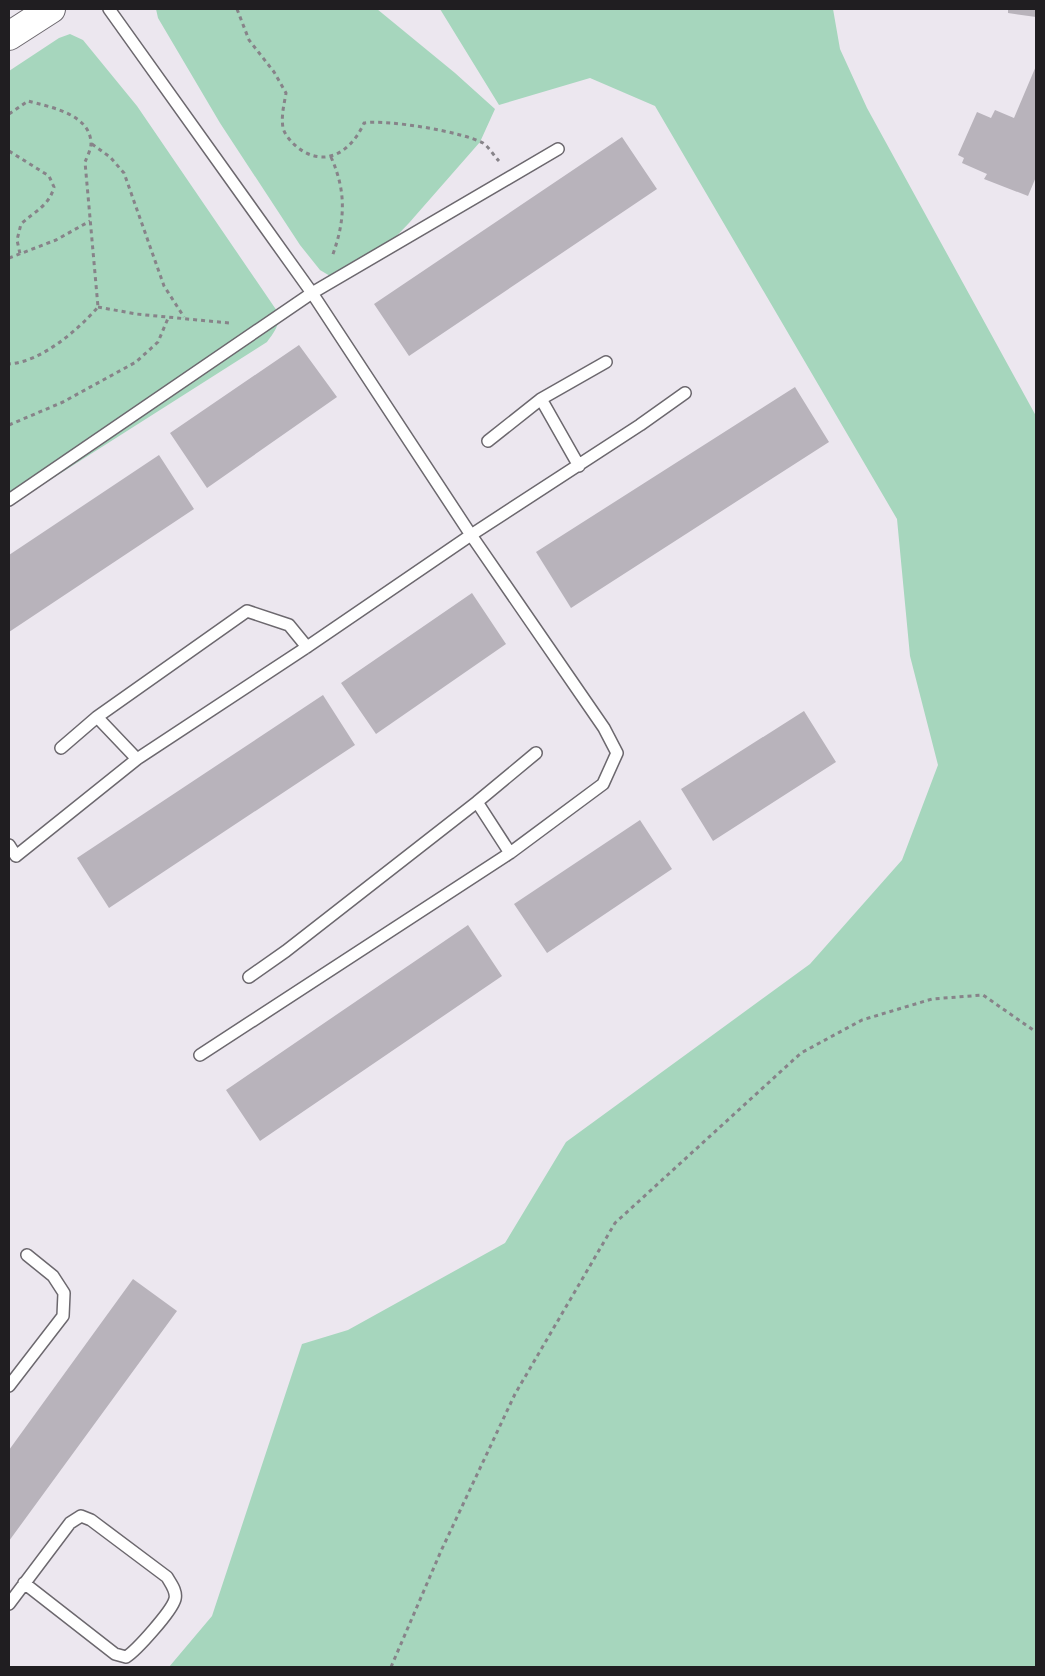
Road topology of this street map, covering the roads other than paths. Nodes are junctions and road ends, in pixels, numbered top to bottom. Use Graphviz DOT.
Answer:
graph roads {
  1 [pos="51,9"];
  2 [pos="109,9"];
  3 [pos="9,36"];
  4 [pos="558,149"];
  5 [pos="312,293"];
  6 [pos="606,362"];
  7 [pos="685,392"];
  8 [pos="541,399"];
  9 [pos="488,441"];
  10 [pos="579,466"];
  11 [pos="9,500"];
  12 [pos="471,535"];
  13 [pos="308,647"];
  14 [pos="97,717"];
  15 [pos="61,748"];
  16 [pos="536,753"];
  17 [pos="137,759"];
  18 [pos="477,802"];
  19 [pos="9,845"];
  20 [pos="510,853"];
  21 [pos="249,977"];
  22 [pos="200,1055"];
  23 [pos="27,1255"];
  24 [pos="9,1386"];
  25 [pos="24,1583"];
  26 [pos="9,1604"];
  1 -- 3 [label="street"];
  2 -- 5 [label="lane"];
  4 -- 5 [label="lane"];
  5 -- 11 [label="lane"];
  5 -- 12 [label="lane"];
  6 -- 8 [label="lane"];
  7 -- 10 [label="lane"];
  8 -- 9 [label="lane"];
  8 -- 10 [label="lane"];
  10 -- 12 [label="lane"];
  12 -- 13 [label="lane"];
  12 -- 20 [label="lane"];
  13 -- 14 [label="lane"];
  13 -- 17 [label="lane"];
  14 -- 15 [label="lane"];
  14 -- 17 [label="lane"];
  16 -- 18 [label="lane"];
  17 -- 19 [label="lane"];
  18 -- 20 [label="lane"];
  18 -- 21 [label="lane"];
  20 -- 22 [label="lane"];
  23 -- 24 [label="lane"];
  25 -- 25 [label="lane"];
  25 -- 26 [label="lane"];
}
